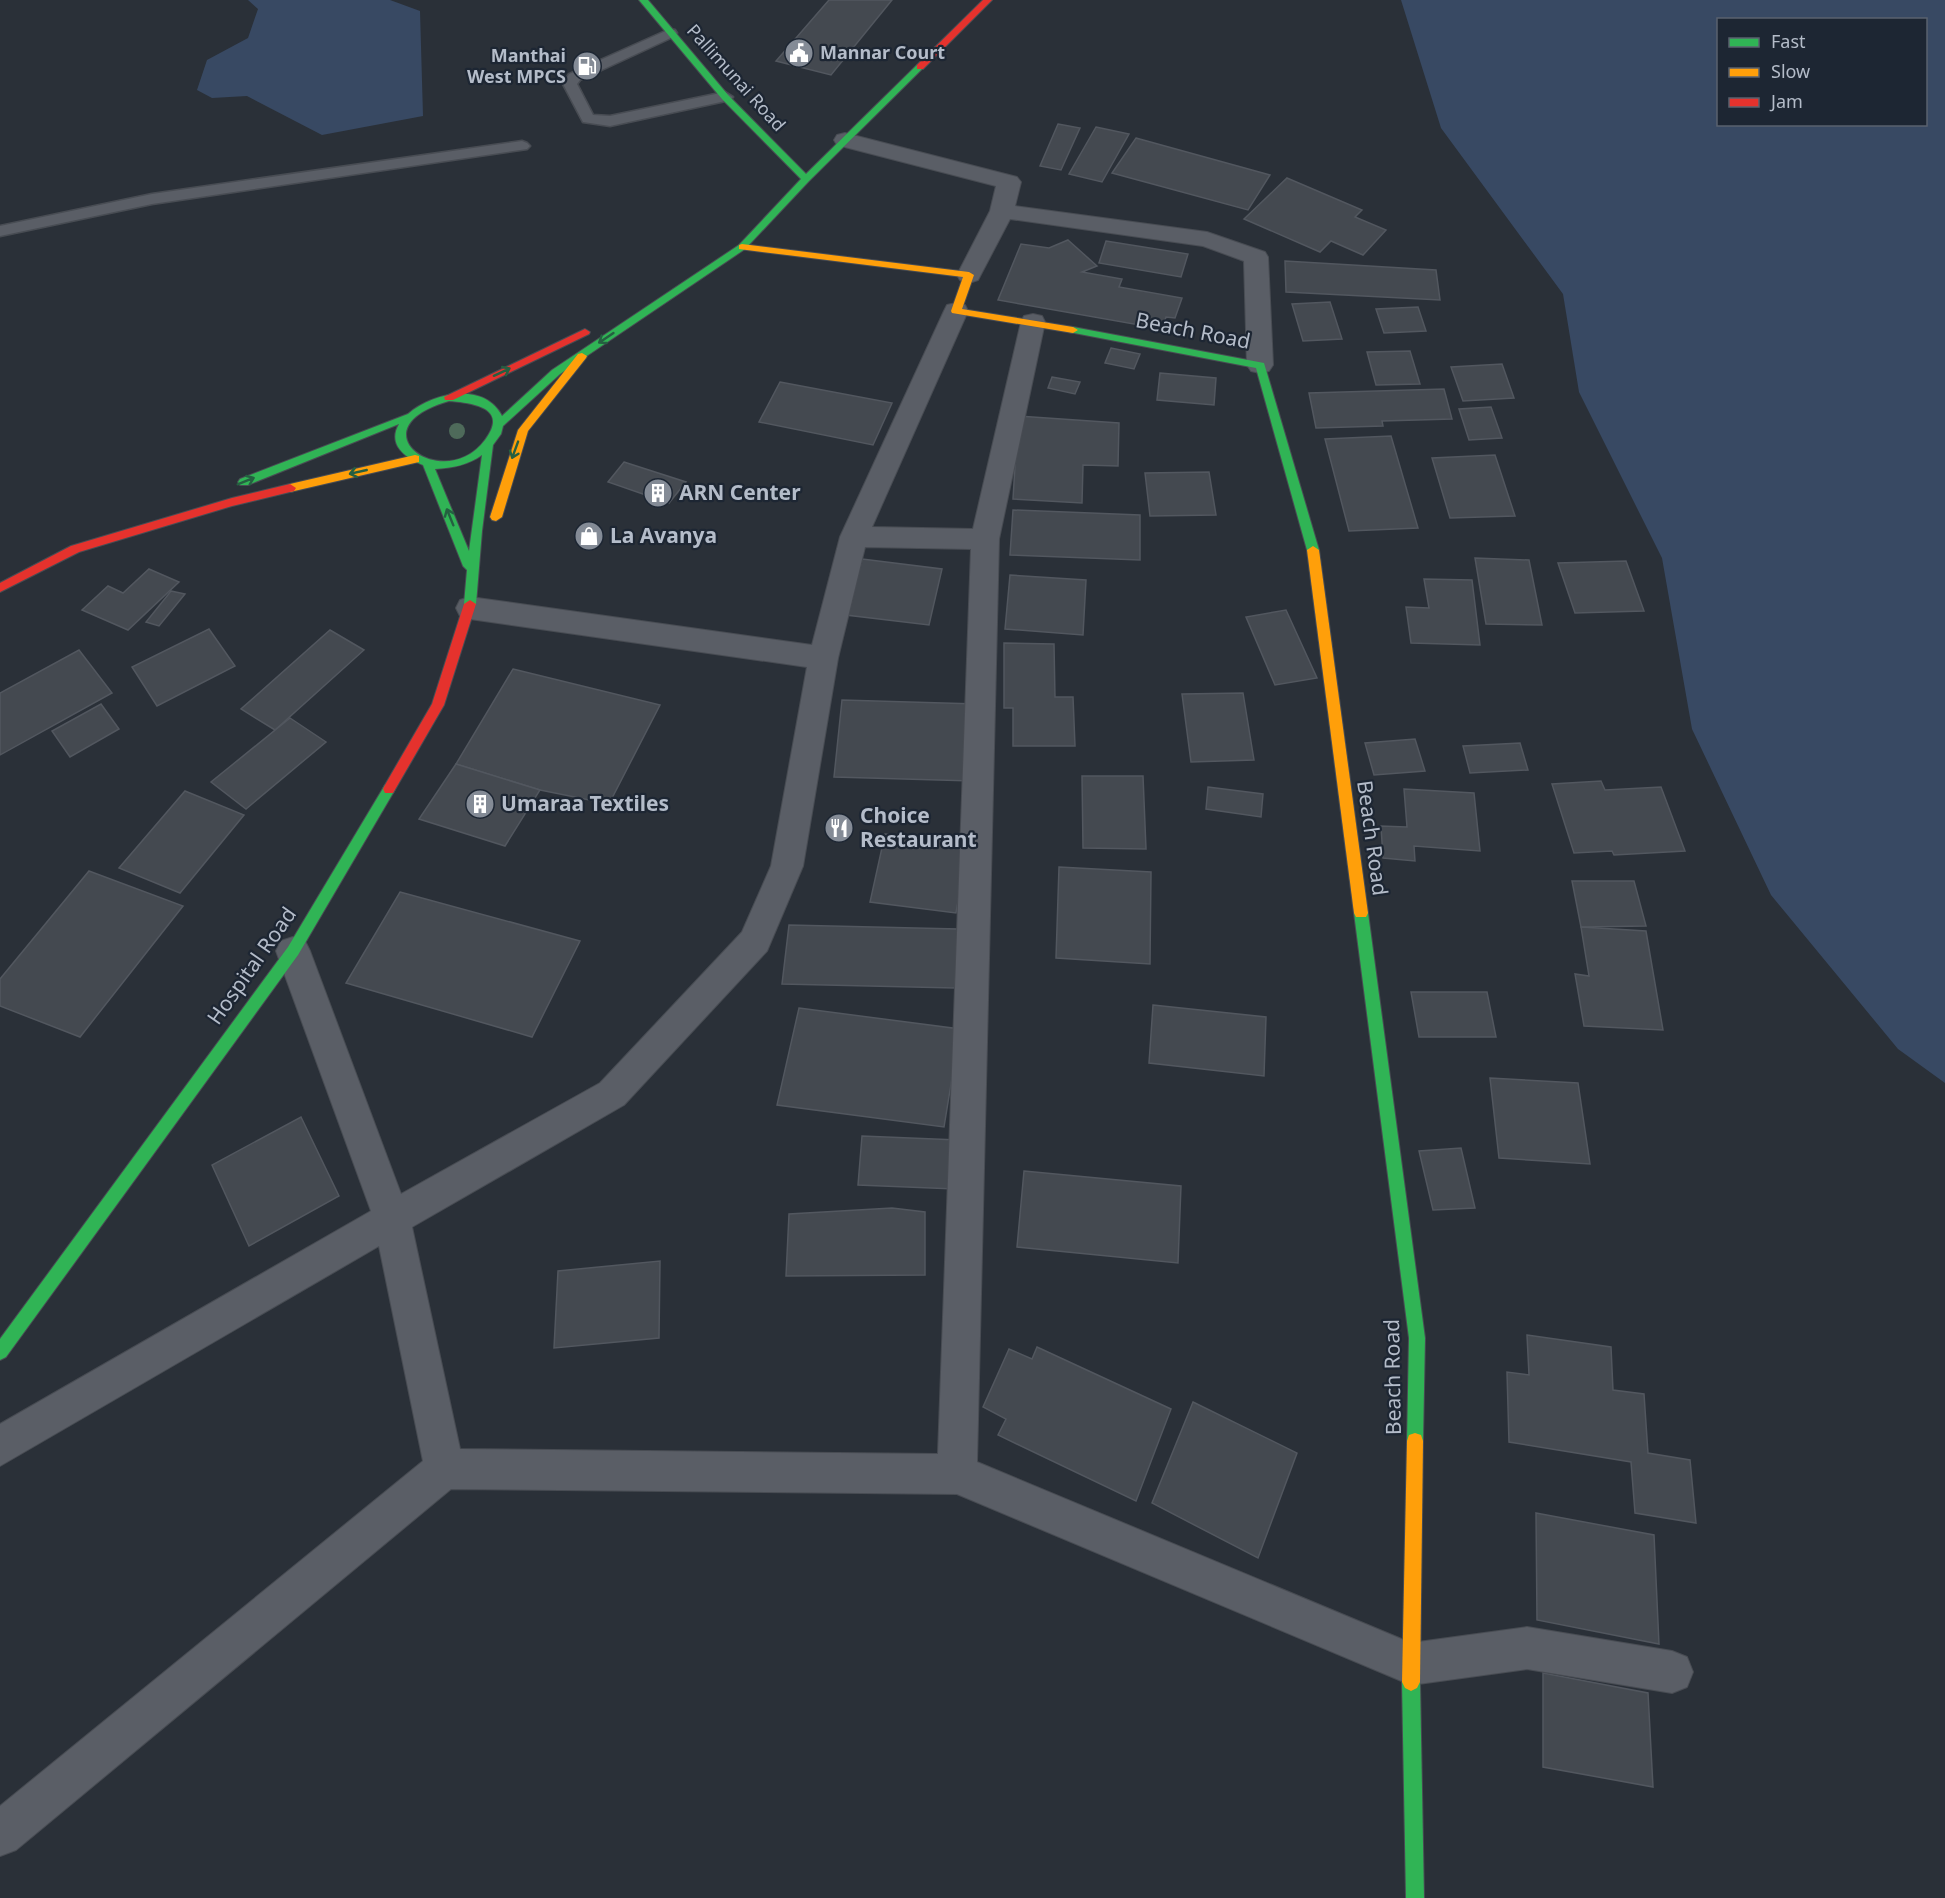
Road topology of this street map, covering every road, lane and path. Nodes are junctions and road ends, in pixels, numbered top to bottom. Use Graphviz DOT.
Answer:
graph roads {
  1 [pos="643,0"];
  2 [pos="988,0"];
  3 [pos="670,33"];
  4 [pos="725,97"];
  5 [pos="845,140"];
  6 [pos="522,146"];
  7 [pos="806,179"];
  8 [pos="1002,212"];
  9 [pos="0,231"];
  10 [pos="742,247"];
  11 [pos="969,275"];
  12 [pos="690,283"];
  13 [pos="956,311"];
  14 [pos="1034,322"];
  15 [pos="585,352"];
  16 [pos="1260,365"];
  17 [pos="449,397"];
  18 [pos="407,417"];
  19 [pos="500,423"];
  20 [pos="489,447"];
  21 [pos="414,459"];
  22 [pos="428,464"];
  23 [pos="854,537"];
  24 [pos="985,539"];
  25 [pos="75,549"];
  26 [pos="471,570"];
  27 [pos="0,588"];
  28 [pos="470,608"];
  29 [pos="823,658"];
  30 [pos="293,951"];
  31 [pos="392,1219"];
  32 [pos="0,1352"];
  33 [pos="0,1446"];
  34 [pos="444,1469"];
  35 [pos="957,1474"];
  36 [pos="1411,1664"];
  37 [pos="1672,1672"];
  38 [pos="0,1834"];
  39 [pos="1415,1898"];
  1 -- 3 [label="main road, Pallimunai Road"];
  2 -- 5 [label="main road"];
  3 -- 4 [label="main road, Pallimunai Road"];
  3 -- 4 [label="lane"];
  4 -- 7 [label="main road, Pallimunai Road"];
  5 -- 7 [label="main road"];
  5 -- 8 [label="street"];
  6 -- 9 [label="lane"];
  7 -- 10 [label="main road"];
  8 -- 11 [label="street"];
  8 -- 16 [label="street"];
  10 -- 11 [label="main road"];
  10 -- 12 [label="main road"];
  11 -- 13 [label="main road"];
  12 -- 15 [label="main road, one-way"];
  17 -- 12 [label="main road, one-way"];
  13 -- 14 [label="main road, Beach Road"];
  13 -- 23 [label="street"];
  14 -- 16 [label="main road, Beach Road"];
  14 -- 24 [label="street"];
  15 -- 19 [label="main road"];
  15 -- 26 [label="main road, Hospital Road, one-way"];
  16 -- 36 [label="main road, Beach Road"];
  17 -- 18 [label="main road"];
  17 -- 19 [label="main road"];
  18 -- 21 [label="main road"];
  25 -- 18 [label="main road, one-way"];
  19 -- 20 [label="main road"];
  20 -- 22 [label="main road"];
  20 -- 26 [label="main road, Hospital Road"];
  21 -- 22 [label="main road"];
  21 -- 25 [label="main road, one-way"];
  26 -- 22 [label="main road, one-way"];
  23 -- 24 [label="street"];
  23 -- 29 [label="street"];
  24 -- 35 [label="street"];
  25 -- 27 [label="main road"];
  26 -- 28 [label="main road, Hospital Road"];
  28 -- 29 [label="street"];
  28 -- 30 [label="main road, Hospital Road"];
  29 -- 31 [label="street"];
  30 -- 31 [label="street"];
  30 -- 32 [label="main road, Hospital Road"];
  31 -- 33 [label="street"];
  31 -- 34 [label="street"];
  34 -- 35 [label="street"];
  34 -- 38 [label="street"];
  35 -- 36 [label="street"];
  36 -- 37 [label="street"];
  36 -- 39 [label="main road, Beach Road"];
}
